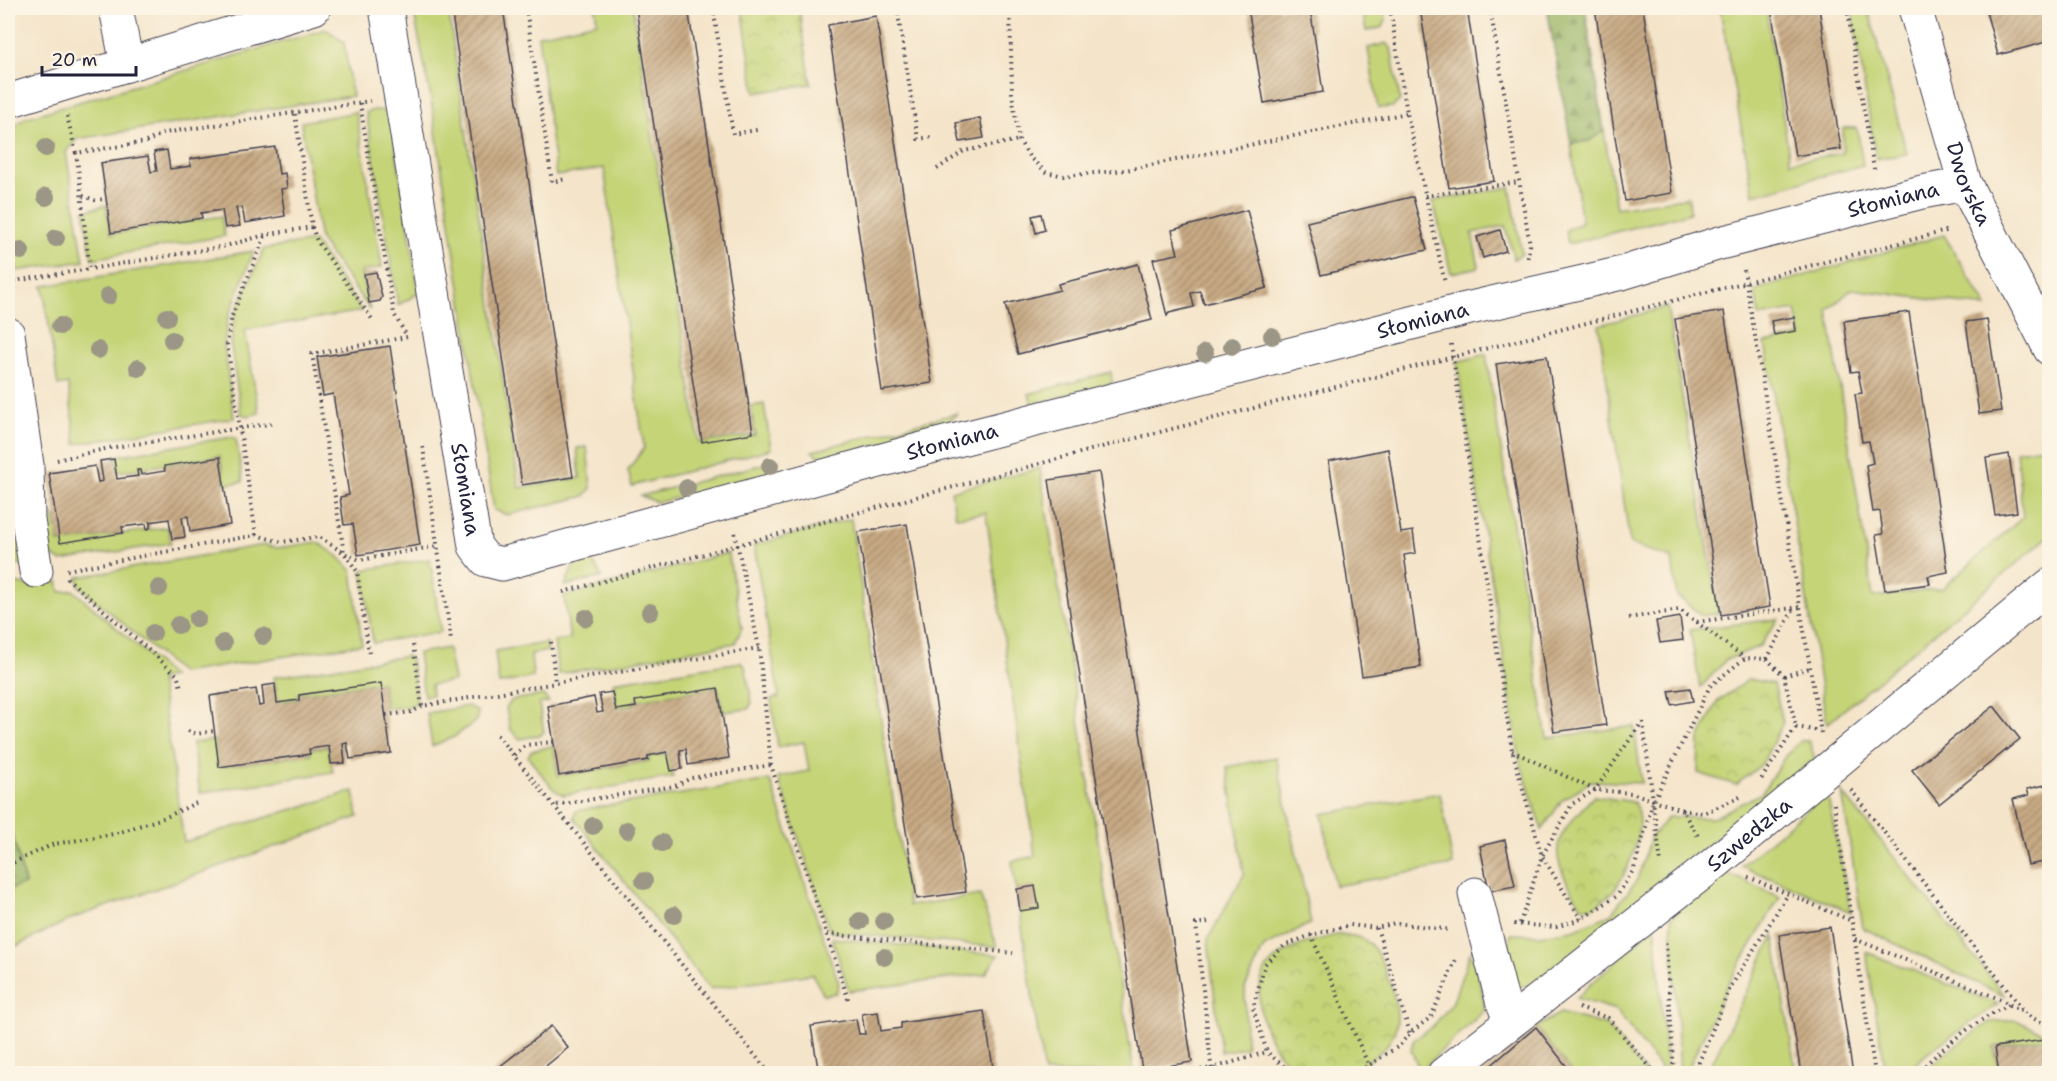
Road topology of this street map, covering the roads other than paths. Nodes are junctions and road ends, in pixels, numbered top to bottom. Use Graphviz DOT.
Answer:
graph roads {
  1 [pos="116,8"];
  2 [pos="314,8"];
  3 [pos="386,8"];
  4 [pos="1915,8"];
  5 [pos="248,17"];
  6 [pos="127,65"];
  7 [pos="8,101"];
  8 [pos="1965,184"];
  9 [pos="8,334"];
  10 [pos="2049,349"];
  11 [pos="36,571"];
  12 [pos="2049,585"];
  13 [pos="1475,894"];
  14 [pos="1510,1020"];
  15 [pos="1444,1074"];
  1 -- 6 [label="street"];
  2 -- 5 [label="street"];
  3 -- 8 [label="street, Słomiana"];
  4 -- 8 [label="street, Dworska"];
  5 -- 6 [label="street"];
  6 -- 7 [label="street"];
  8 -- 10 [label="street, Dworska"];
  9 -- 11 [label="street"];
  12 -- 14 [label="street, Szwedzka"];
  13 -- 14 [label="street"];
  14 -- 15 [label="street, Szwedzka"];
}
